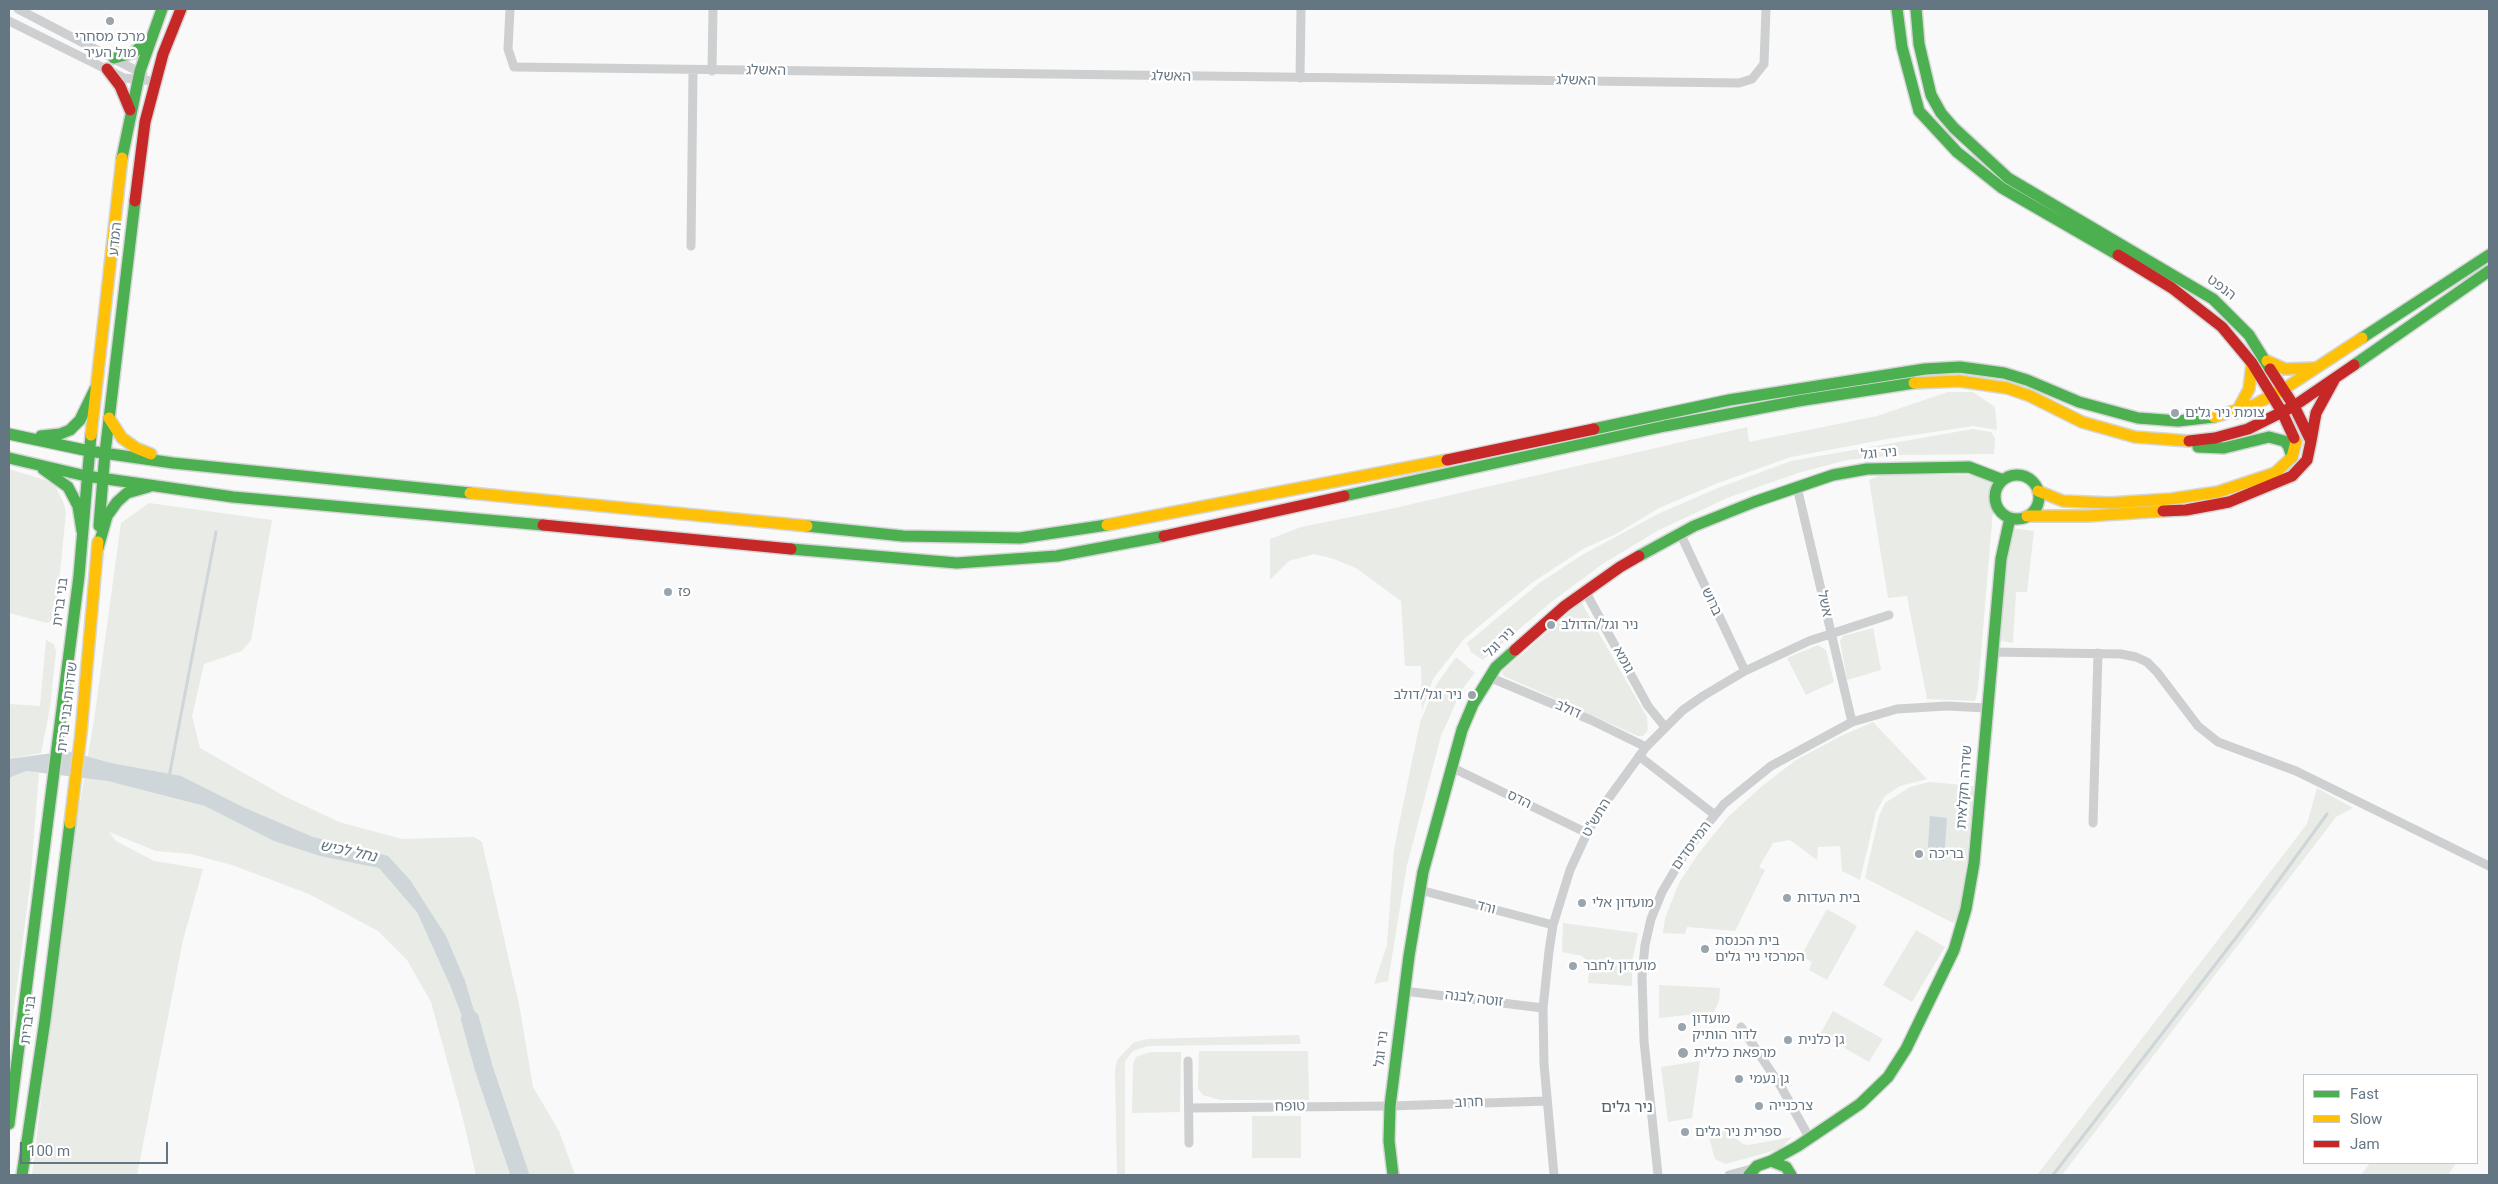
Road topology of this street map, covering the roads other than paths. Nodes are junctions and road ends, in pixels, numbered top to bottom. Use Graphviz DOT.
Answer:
graph roads {
  1 [pos="18,9"];
  2 [pos="162,9"];
  3 [pos="181,9"];
  4 [pos="510,9"];
  5 [pos="713,9"];
  6 [pos="1301,9"];
  7 [pos="1766,9"];
  8 [pos="1897,9"];
  9 [pos="1916,9"];
  10 [pos="9,21"];
  11 [pos="150,38"];
  12 [pos="114,58"];
  13 [pos="107,69"];
  14 [pos="693,70"];
  15 [pos="712,71"];
  16 [pos="138,76"];
  17 [pos="1300,78"];
  18 [pos="154,81"];
  19 [pos="130,112"];
  20 [pos="691,246"];
  21 [pos="2489,255"];
  22 [pos="2489,271"];
  23 [pos="2267,361"];
  24 [pos="2252,363"];
  25 [pos="2318,368"];
  26 [pos="2338,373"];
  27 [pos="95,389"];
  28 [pos="2284,389"];
  29 [pos="2272,396"];
  30 [pos="2294,406"];
  31 [pos="2236,412"];
  32 [pos="2282,412"];
  33 [pos="109,418"];
  34 [pos="9,434"];
  35 [pos="2170,441"];
  36 [pos="2311,441"];
  37 [pos="89,451"];
  38 [pos="105,453"];
  39 [pos="2292,457"];
  40 [pos="9,458"];
  41 [pos="173,462"];
  42 [pos="36,465"];
  43 [pos="86,476"];
  44 [pos="103,478"];
  45 [pos="2003,480"];
  46 [pos="160,486"];
  47 [pos="1797,487"];
  48 [pos="2038,492"];
  49 [pos="2075,503"];
  50 [pos="2027,516"];
  51 [pos="2075,516"];
  52 [pos="2010,518"];
  53 [pos="82,531"];
  54 [pos="1680,533"];
  55 [pos="98,548"];
  56 [pos="1585,591"];
  57 [pos="1889,615"];
  58 [pos="1831,633"];
  59 [pos="1991,652"];
  60 [pos="2098,653"];
  61 [pos="1745,671"];
  62 [pos="1489,677"];
  63 [pos="1986,708"];
  64 [pos="1852,722"];
  65 [pos="1665,727"];
  66 [pos="61,731"];
  67 [pos="1646,748"];
  68 [pos="1639,756"];
  69 [pos="1451,767"];
  70 [pos="1715,815"];
  71 [pos="2093,823"];
  72 [pos="1587,833"];
  73 [pos="2489,866"];
  74 [pos="43,867"];
  75 [pos="62,869"];
  76 [pos="1420,890"];
  77 [pos="1553,925"];
  78 [pos="1404,991"];
  79 [pos="1544,1008"];
  80 [pos="1741,1027"];
  81 [pos="1188,1061"];
  82 [pos="1547,1101"];
  83 [pos="1390,1106"];
  84 [pos="1189,1108"];
  85 [pos="9,1124"];
  86 [pos="1810,1139"];
  87 [pos="1189,1143"];
  88 [pos="1798,1146"];
  89 [pos="1771,1161"];
  90 [pos="1752,1172"];
  91 [pos="1791,1174"];
  92 [pos="22,1175"];
  93 [pos="1393,1175"];
  94 [pos="1554,1175"];
  95 [pos="1658,1175"];
  96 [pos="1731,1175"];
  1 -- 12 [label="street"];
  2 -- 11 [label="main road, המדע"];
  3 -- 18 [label="main road, המדע"];
  4 -- 14 [label="street, האשלג"];
  5 -- 15 [label="street"];
  6 -- 17 [label="street"];
  7 -- 17 [label="street, האשלג"];
  8 -- 24 [label="main road"];
  9 -- 23 [label="main road, הנפט"];
  10 -- 13 [label="street"];
  11 -- 12 [label="main road"];
  11 -- 16 [label="main road, המדע"];
  12 -- 16 [label="street"];
  13 -- 16 [label="street"];
  13 -- 19 [label="main road"];
  14 -- 15 [label="street, האשלג"];
  14 -- 20 [label="street"];
  15 -- 17 [label="street, האשלג"];
  16 -- 18 [label="street"];
  16 -- 19 [label="main road, המדע"];
  18 -- 33 [label="main road, המדע"];
  19 -- 27 [label="main road, המדע"];
  21 -- 25 [label="main road"];
  22 -- 26 [label="main road"];
  23 -- 25 [label="main road"];
  23 -- 28 [label="main road, הנפט"];
  24 -- 29 [label="main road"];
  24 -- 31 [label="main road"];
  25 -- 28 [label="main road"];
  26 -- 30 [label="main road"];
  26 -- 36 [label="main road"];
  27 -- 34 [label="main road"];
  27 -- 37 [label="main road, המדע"];
  28 -- 29 [label="main road"];
  28 -- 30 [label="main road, הנפט"];
  29 -- 31 [label="main road"];
  29 -- 32 [label="main road"];
  30 -- 32 [label="main road"];
  30 -- 36 [label="main road, הנפט"];
  31 -- 41 [label="main road"];
  32 -- 35 [label="main road"];
  32 -- 39 [label="main road"];
  33 -- 38 [label="main road, המדע"];
  33 -- 41 [label="main road"];
  34 -- 37 [label="main road"];
  35 -- 39 [label="main road"];
  35 -- 46 [label="main road"];
  36 -- 51 [label="main road"];
  37 -- 38 [label="main road"];
  37 -- 43 [label="main road"];
  38 -- 41 [label="main road"];
  38 -- 44 [label="main road, המדע"];
  39 -- 49 [label="main road"];
  40 -- 42 [label="main road"];
  42 -- 43 [label="main road"];
  42 -- 53 [label="main road"];
  43 -- 44 [label="main road"];
  43 -- 53 [label="main road, בני ברית"];
  44 -- 46 [label="main road"];
  44 -- 55 [label="main road"];
  45 -- 47 [label="main road, ניר וגל"];
  45 -- 48 [label="main road"];
  45 -- 52 [label="main road"];
  46 -- 55 [label="main road"];
  47 -- 54 [label="main road, ניר וגל"];
  47 -- 58 [label="street, אשל"];
  48 -- 49 [label="main road"];
  48 -- 50 [label="main road"];
  49 -- 51 [label="main road"];
  50 -- 51 [label="main road"];
  50 -- 52 [label="main road"];
  52 -- 59 [label="main road, שדרה חקלאית"];
  53 -- 66 [label="main road, בני ברית"];
  54 -- 56 [label="main road, ניר וגל"];
  54 -- 61 [label="street, ברוש"];
  55 -- 75 [label="main road, שדרות בני ברית"];
  56 -- 62 [label="main road, ניר וגל"];
  56 -- 65 [label="street, גומא"];
  57 -- 58 [label="street, התש\"ט"];
  58 -- 61 [label="street, התש\"ט"];
  58 -- 64 [label="street, אשל"];
  59 -- 60 [label="street"];
  59 -- 63 [label="main road, שדרה חקלאית"];
  60 -- 71 [label="street"];
  60 -- 73 [label="street"];
  61 -- 65 [label="street, התש\"ט"];
  62 -- 67 [label="street, דולב"];
  62 -- 69 [label="main road, ניר וגל"];
  63 -- 64 [label="street, המייסדים"];
  63 -- 86 [label="main road, שדרה חקלאית"];
  64 -- 70 [label="street, המייסדים"];
  65 -- 67 [label="street, התש\"ט"];
  66 -- 74 [label="main road, שדרות בני ברית"];
  67 -- 68 [label="street, התש\"ט"];
  68 -- 70 [label="street"];
  68 -- 72 [label="street, התש\"ט"];
  69 -- 72 [label="street, הדס"];
  69 -- 76 [label="main road, ניר וגל"];
  70 -- 95 [label="street, המייסדים"];
  72 -- 77 [label="street, התש\"ט"];
  74 -- 85 [label="main road, בני ברית"];
  75 -- 92 [label="main road, בני ברית"];
  76 -- 77 [label="street, ורד"];
  76 -- 78 [label="main road, ניר וגל"];
  77 -- 79 [label="street, התש\"ט"];
  78 -- 79 [label="street, זוטה לבנה"];
  78 -- 83 [label="main road, ניר וגל"];
  79 -- 82 [label="street, התש\"ט"];
  80 -- 86 [label="street"];
  81 -- 84 [label="street"];
  82 -- 83 [label="street, חרוב"];
  82 -- 94 [label="street, התש\"ט"];
  83 -- 84 [label="street, טופח"];
  83 -- 93 [label="main road, ניר וגל"];
  84 -- 87 [label="street"];
  86 -- 88 [label="main road, שדרה חקלאית"];
  88 -- 89 [label="main road, שדרה חקלאית"];
  88 -- 91 [label="main road"];
  89 -- 90 [label="main road, שדרה חקלאית"];
  89 -- 91 [label="main road"];
  90 -- 96 [label="street"];
}
